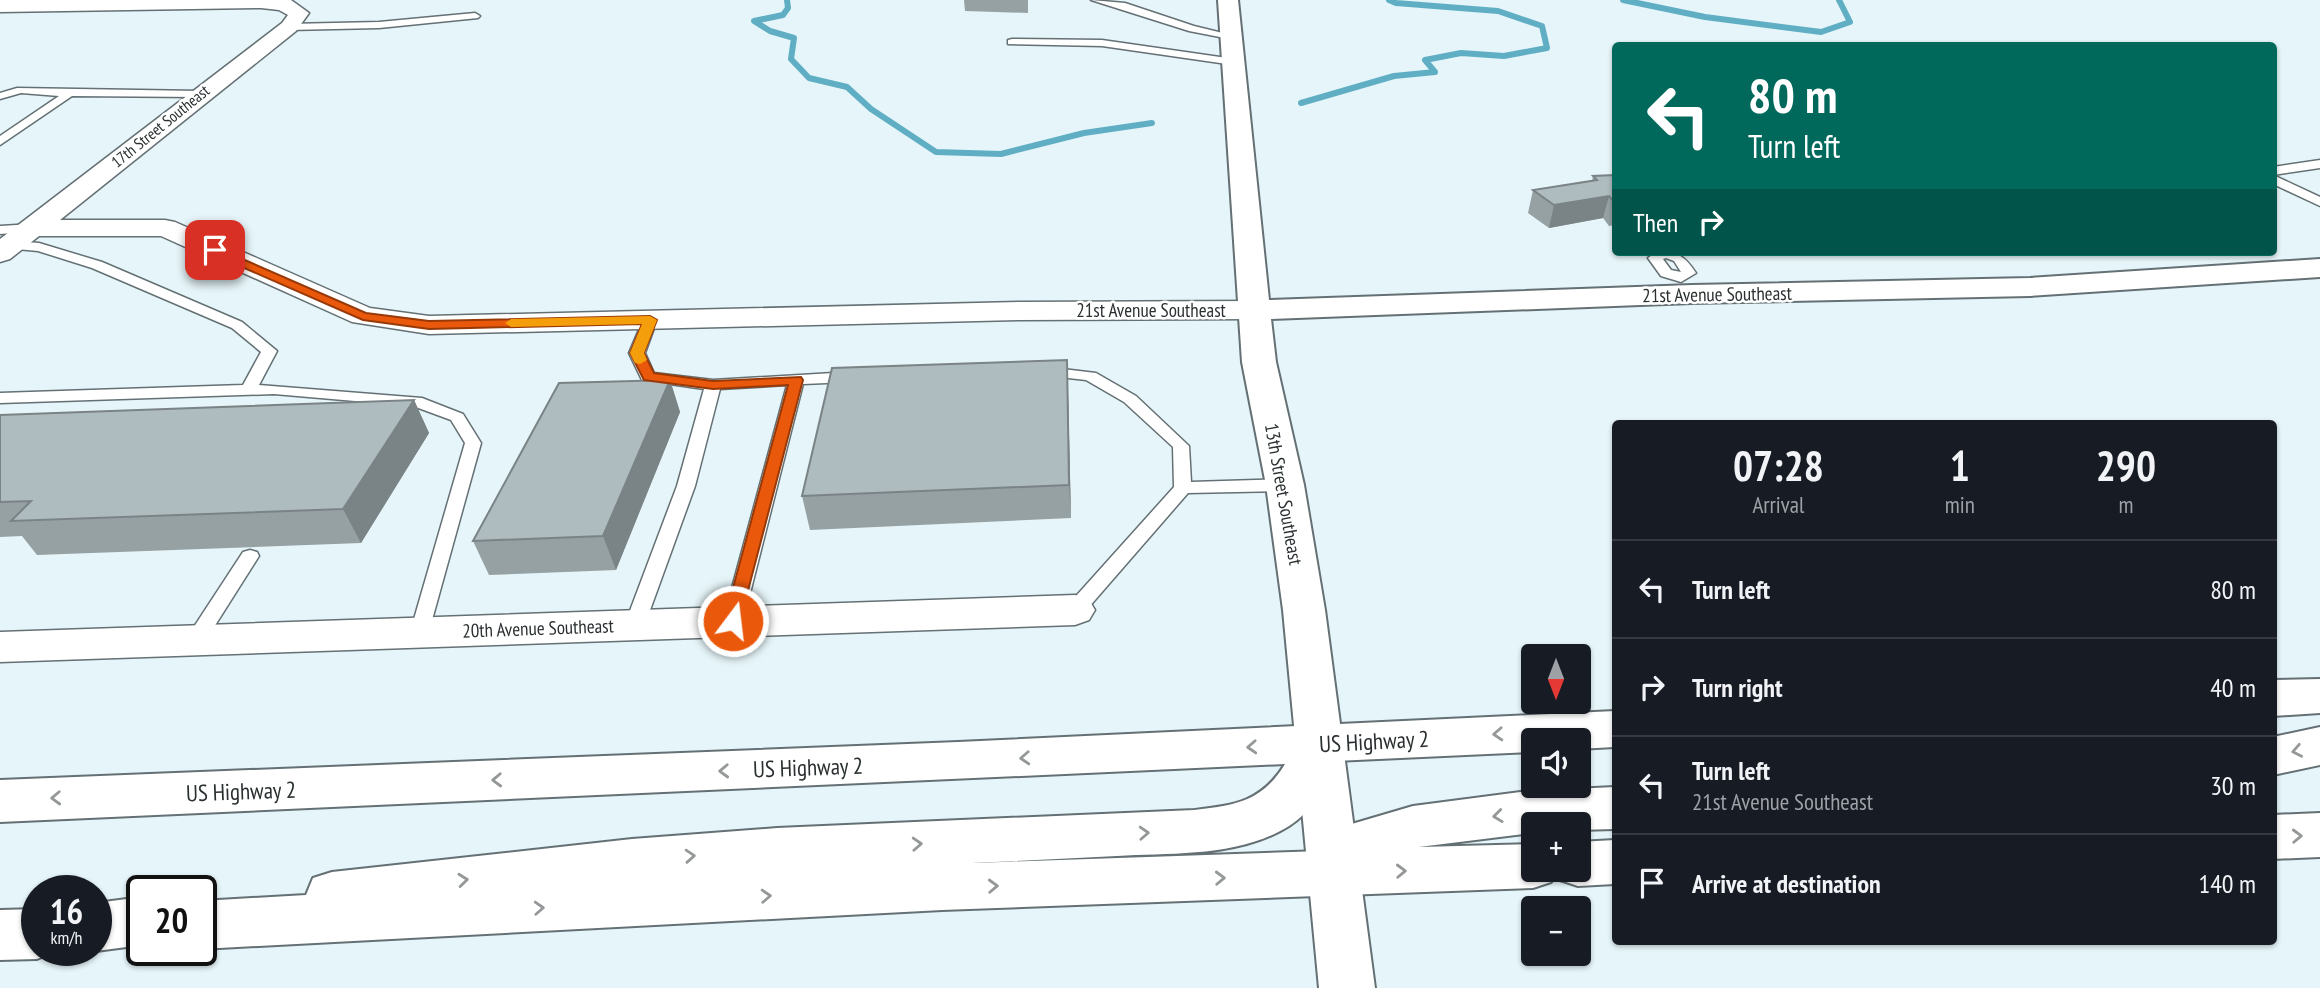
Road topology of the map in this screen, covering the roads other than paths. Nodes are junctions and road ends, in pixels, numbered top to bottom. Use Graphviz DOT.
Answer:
graph roads {
  1 [pos="1096,0"];
  2 [pos="1228,0"];
  3 [pos="206,2"];
  4 [pos="0,6"];
  5 [pos="475,16"];
  6 [pos="289,27"];
  7 [pos="1012,42"];
  8 [pos="1232,49"];
  9 [pos="70,93"];
  10 [pos="200,94"];
  11 [pos="0,96"];
  12 [pos="0,141"];
  13 [pos="2320,164"];
  14 [pos="2277,171"];
  15 [pos="2277,181"];
  16 [pos="2320,202"];
  17 [pos="11,239"];
  18 [pos="1658,256"];
  19 [pos="2320,268"];
  20 [pos="1687,286"];
  21 [pos="1253,310"];
  22 [pos="650,320"];
  23 [pos="1025,372"];
  24 [pos="866,377"];
  25 [pos="796,380"];
  26 [pos="713,385"];
  27 [pos="249,389"];
  28 [pos="0,398"];
  29 [pos="1284,485"];
  30 [pos="1183,488"];
  31 [pos="250,556"];
  32 [pos="1075,610"];
  33 [pos="733,621"];
  34 [pos="635,624"];
  35 [pos="420,633"];
  36 [pos="195,641"];
  37 [pos="0,647"];
  38 [pos="2320,696"];
  39 [pos="2277,698"];
  40 [pos="1612,729"];
  41 [pos="1320,743"];
  42 [pos="2320,746"];
  43 [pos="2277,755"];
  44 [pos="0,801"];
  45 [pos="1612,808"];
  46 [pos="2320,835"];
  47 [pos="2277,837"];
  48 [pos="1612,862"];
  49 [pos="1591,863"];
  50 [pos="1521,866"];
  51 [pos="1333,874"];
  52 [pos="217,910"];
  53 [pos="217,924"];
  54 [pos="21,934"];
  55 [pos="0,935"];
  56 [pos="1347,988"];
  1 -- 8 [label="lane"];
  2 -- 8 [label="main road, 13th Street Southeast"];
  3 -- 4 [label="street"];
  3 -- 6 [label="street"];
  5 -- 6 [label="lane"];
  6 -- 10 [label="street, 17th Street Southeast"];
  7 -- 8 [label="lane"];
  8 -- 21 [label="main road, 13th Street Southeast"];
  9 -- 10 [label="lane"];
  9 -- 11 [label="lane"];
  9 -- 12 [label="lane"];
  10 -- 17 [label="street, 17th Street Southeast"];
  13 -- 14 [label="lane"];
  15 -- 16 [label="lane"];
  17 -- 22 [label="street, 21st Avenue Southeast"];
  17 -- 27 [label="lane"];
  18 -- 20 [label="lane"];
  19 -- 20 [label="main road, 21st Avenue Southeast"];
  20 -- 21 [label="main road, 21st Avenue Southeast"];
  21 -- 22 [label="street, 21st Avenue Southeast"];
  21 -- 29 [label="main road, 13th Street Southeast"];
  22 -- 26 [label="lane"];
  23 -- 30 [label="lane"];
  24 -- 25 [label="lane"];
  25 -- 26 [label="lane"];
  25 -- 33 [label="lane"];
  26 -- 34 [label="lane"];
  27 -- 28 [label="lane"];
  27 -- 35 [label="lane"];
  29 -- 30 [label="lane"];
  29 -- 41 [label="main road, 13th Street Southeast"];
  30 -- 32 [label="lane"];
  31 -- 36 [label="lane"];
  32 -- 33 [label="street, 20th Avenue Southeast"];
  33 -- 34 [label="street, 20th Avenue Southeast"];
  34 -- 35 [label="street, 20th Avenue Southeast"];
  35 -- 36 [label="street, 20th Avenue Southeast"];
  36 -- 37 [label="street, 20th Avenue Southeast"];
  38 -- 39 [label="main road"];
  40 -- 41 [label="main road, US Highway 2, one-way"];
  41 -- 44 [label="main road, US Highway 2, one-way"];
  41 -- 51 [label="main road, 13th Street Southeast"];
  52 -- 41 [label="main road, one-way"];
  42 -- 43 [label="main road, one-way"];
  45 -- 51 [label="main road, one-way"];
  47 -- 46 [label="main road, one-way"];
  48 -- 49 [label="main road"];
  51 -- 50 [label="main road, one-way"];
  53 -- 51 [label="main road, one-way"];
  51 -- 56 [label="main road, 13th Street Southeast"];
  54 -- 55 [label="main road"];
}
